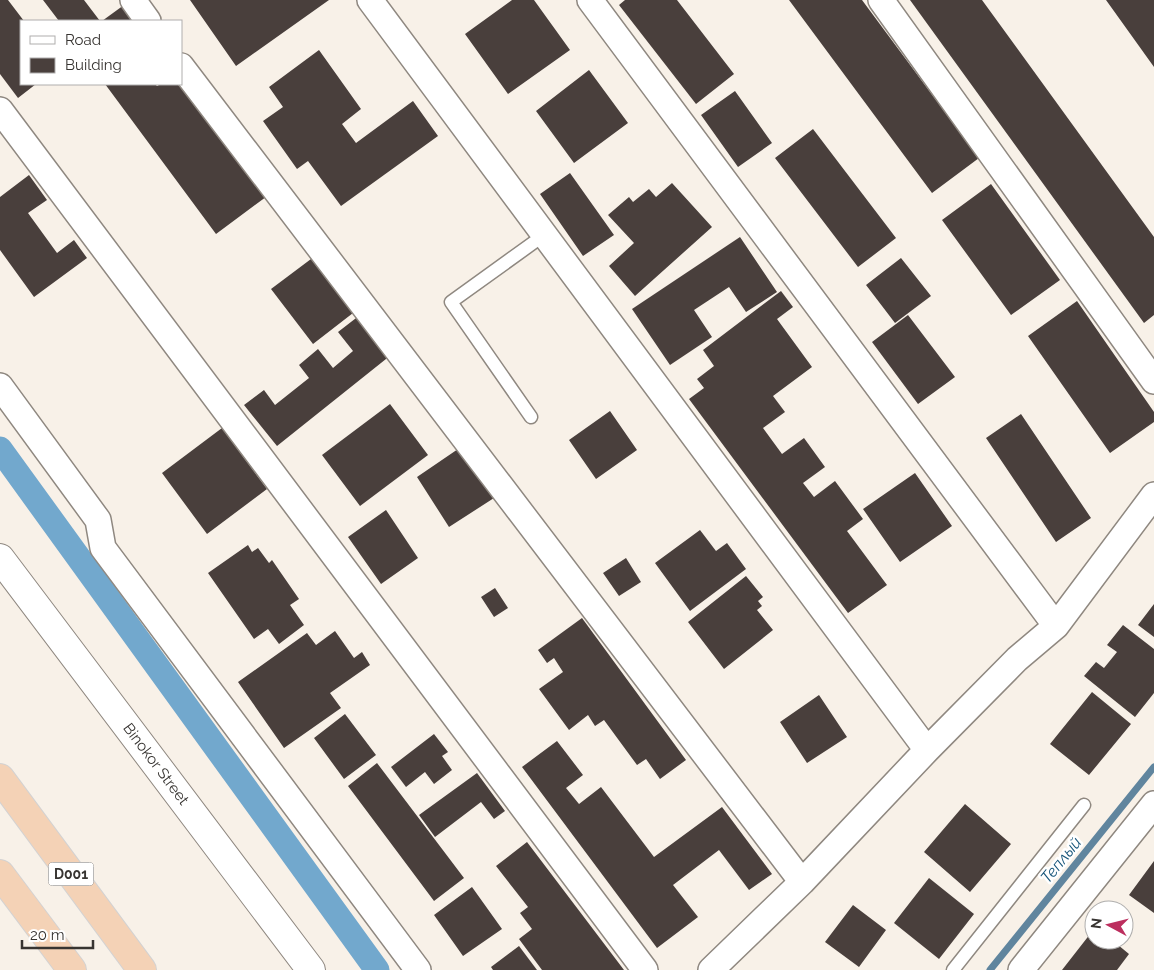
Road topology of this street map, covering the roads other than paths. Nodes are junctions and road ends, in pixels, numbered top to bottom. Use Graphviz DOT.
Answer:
graph roads {
  1 [pos="133,0"];
  2 [pos="370,0"];
  3 [pos="590,0"];
  4 [pos="881,0"];
  5 [pos="147,20"];
  6 [pos="182,67"];
  7 [pos="0,110"];
  8 [pos="544,234"];
  9 [pos="1154,381"];
  10 [pos="0,386"];
  11 [pos="531,417"];
  12 [pos="1154,495"];
  13 [pos="0,558"];
  14 [pos="1056,626"];
  15 [pos="927,750"];
  16 [pos="0,778"];
  17 [pos="1154,804"];
  18 [pos="1084,805"];
  19 [pos="0,874"];
  20 [pos="802,882"];
  21 [pos="69,969"];
  22 [pos="142,970"];
  23 [pos="312,970"];
  24 [pos="418,970"];
  25 [pos="645,970"];
  26 [pos="711,970"];
  27 [pos="952,970"];
  28 [pos="1021,970"];
  1 -- 5 [label="street"];
  2 -- 8 [label="street"];
  3 -- 14 [label="street"];
  4 -- 9 [label="street"];
  6 -- 20 [label="street"];
  7 -- 25 [label="street"];
  8 -- 11 [label="lane"];
  8 -- 15 [label="street"];
  10 -- 24 [label="street"];
  12 -- 14 [label="street"];
  13 -- 23 [label="main road, Binokor Street"];
  14 -- 15 [label="street"];
  15 -- 20 [label="street"];
  16 -- 22 [label="highway, D001"];
  17 -- 28 [label="street"];
  18 -- 27 [label="lane"];
  19 -- 21 [label="highway"];
  20 -- 26 [label="street"];
}
